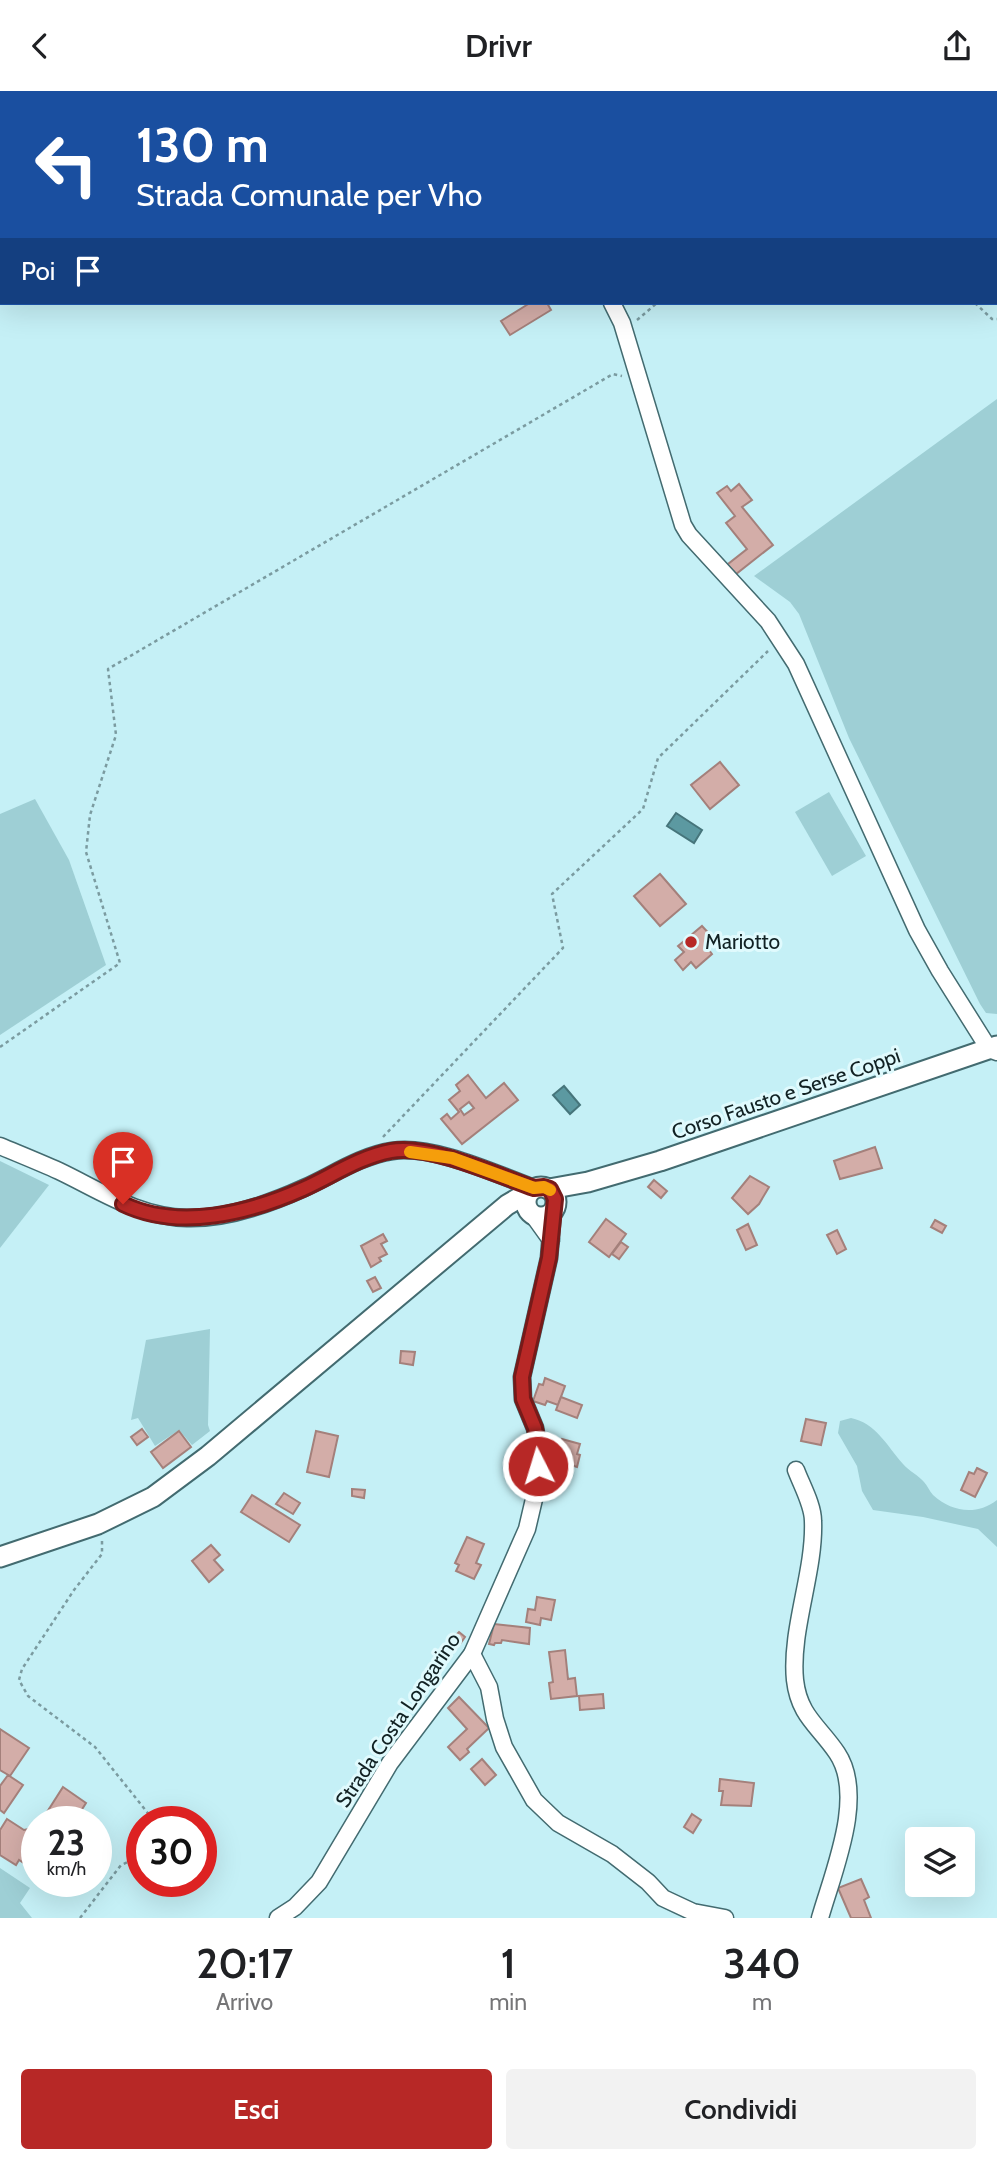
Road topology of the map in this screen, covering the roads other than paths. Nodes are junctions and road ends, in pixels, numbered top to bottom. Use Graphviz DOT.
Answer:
graph roads {
  1 [pos="613,305"];
  2 [pos="994,1049"];
  3 [pos="0,1146"];
  4 [pos="544,1197"];
  5 [pos="533,1214"];
  6 [pos="477,1231"];
  7 [pos="551,1240"];
  8 [pos="796,1470"];
  9 [pos="0,1557"];
  10 [pos="472,1654"];
  11 [pos="278,1918"];
  12 [pos="724,1918"];
  13 [pos="820,1918"];
  1 -- 2 [label="street"];
  2 -- 4 [label="street, Corso Fausto e Serse Coppi"];
  3 -- 4 [label="street"];
  4 -- 5 [label="street"];
  4 -- 6 [label="street"];
  4 -- 7 [label="street, Strada Costa Longarino"];
  5 -- 6 [label="street"];
  5 -- 7 [label="street"];
  6 -- 9 [label="street"];
  7 -- 10 [label="street, Strada Costa Longarino"];
  8 -- 13 [label="street"];
  10 -- 11 [label="street, Strada Costa Longarino"];
  10 -- 12 [label="street"];
}
